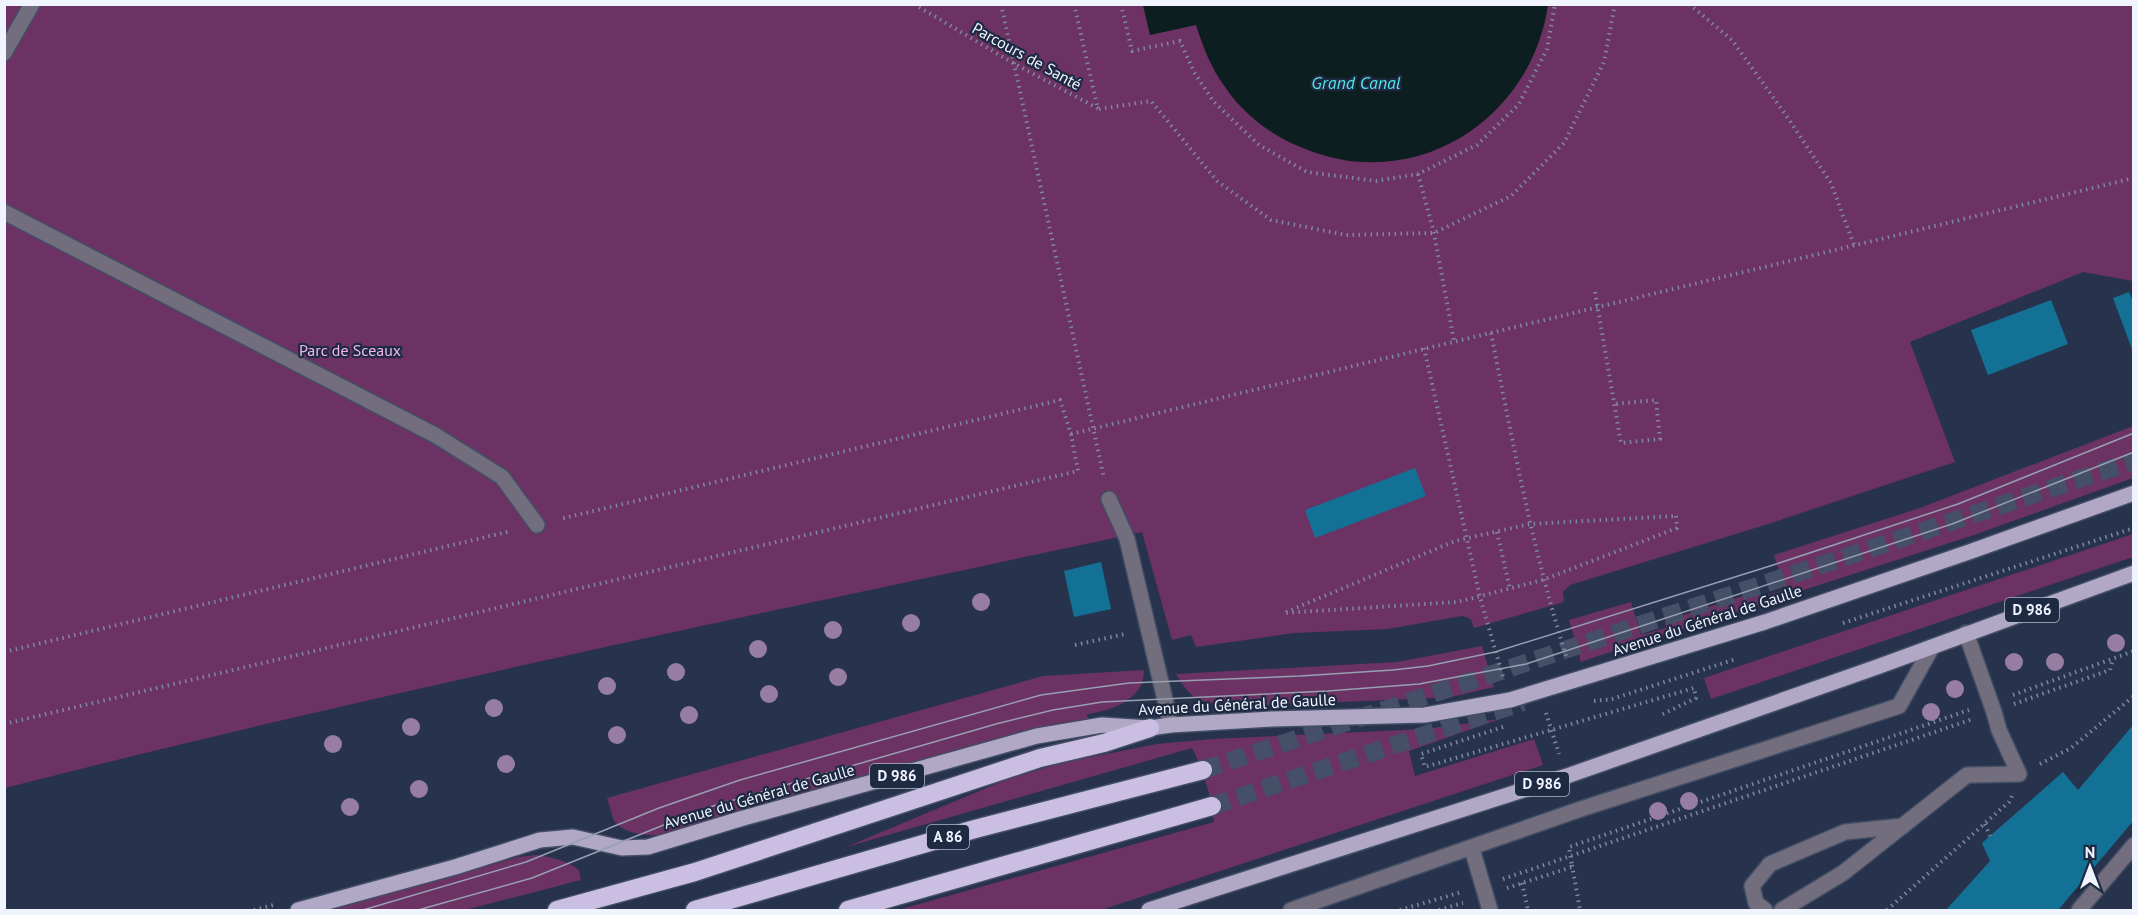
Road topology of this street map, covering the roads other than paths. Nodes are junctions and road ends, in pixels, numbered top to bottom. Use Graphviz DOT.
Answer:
graph roads {
  1 [pos="32,4"];
  2 [pos="4,53"];
  3 [pos="4,212"];
  4 [pos="2133,493"];
  5 [pos="1109,499"];
  6 [pos="537,525"];
  7 [pos="2133,573"];
  8 [pos="1966,633"];
  9 [pos="1932,647"];
  10 [pos="1171,725"];
  11 [pos="1150,728"];
  12 [pos="1203,770"];
  13 [pos="1212,806"];
  14 [pos="1903,826"];
  15 [pos="2133,845"];
  16 [pos="1472,849"];
  17 [pos="298,910"];
  18 [pos="557,910"];
  19 [pos="694,910"];
  20 [pos="848,910"];
  21 [pos="1149,910"];
  22 [pos="1291,910"];
  23 [pos="1490,910"];
  24 [pos="1765,910"];
  25 [pos="1782,910"];
  26 [pos="2079,910"];
  1 -- 2 [label="street"];
  3 -- 6 [label="street"];
  4 -- 10 [label="main road, Avenue du Général de Gaulle / D 986"];
  5 -- 10 [label="street"];
  7 -- 8 [label="main road, D 986"];
  8 -- 9 [label="main road, D 986"];
  8 -- 14 [label="street"];
  9 -- 16 [label="street"];
  9 -- 21 [label="main road, D 986"];
  10 -- 11 [label="main road, Avenue du Général de Gaulle / D 986"];
  11 -- 17 [label="main road, Avenue du Général de Gaulle / D 986"];
  11 -- 18 [label="highway"];
  12 -- 19 [label="highway, A 86"];
  13 -- 20 [label="highway"];
  14 -- 24 [label="street"];
  14 -- 25 [label="street"];
  15 -- 26 [label="street"];
  16 -- 22 [label="street"];
  16 -- 23 [label="street"];
}
